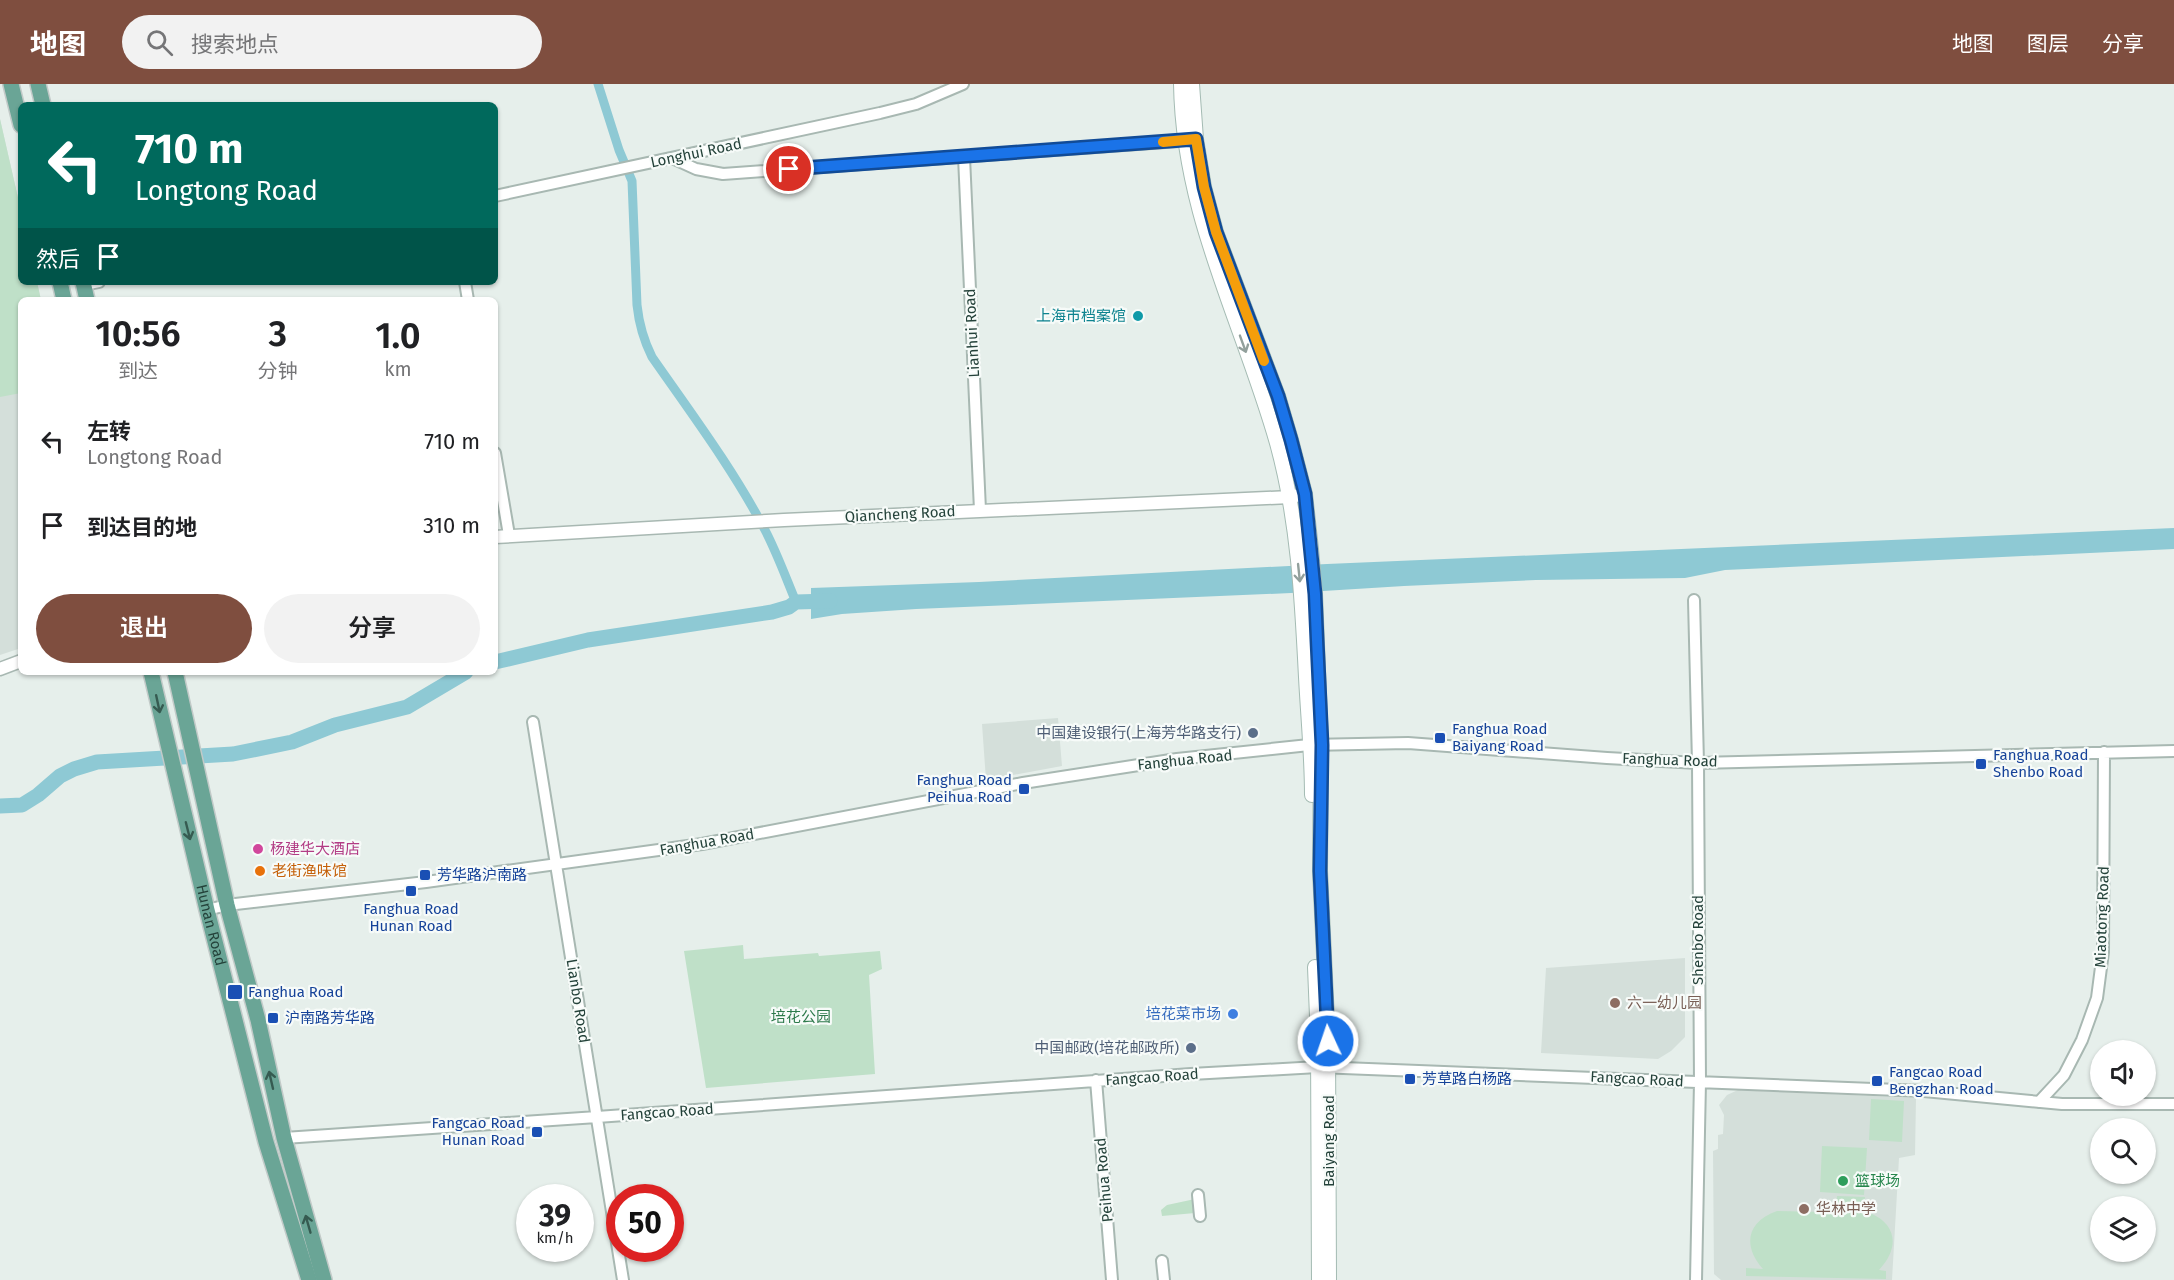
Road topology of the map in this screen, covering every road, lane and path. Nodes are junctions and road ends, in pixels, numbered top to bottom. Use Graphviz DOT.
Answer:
graph roads {
  1 [pos="11,84"];
  2 [pos="38,84"];
  3 [pos="963,84"];
  4 [pos="1181,84"];
  5 [pos="1192,84"];
  6 [pos="42,102"];
  7 [pos="18,113"];
  8 [pos="1190,140"];
  9 [pos="964,157"];
  10 [pos="672,158"];
  11 [pos="498,195"];
  12 [pos="498,470"];
  13 [pos="1305,494"];
  14 [pos="1290,497"];
  15 [pos="980,510"];
  16 [pos="509,534"];
  17 [pos="498,536"];
  18 [pos="1308,594"];
  19 [pos="1694,600"];
  20 [pos="18,662"];
  21 [pos="0,669"];
  22 [pos="152,675"];
  23 [pos="176,675"];
  24 [pos="533,722"];
  25 [pos="1315,745"];
  26 [pos="2174,751"];
  27 [pos="2104,752"];
  28 [pos="1698,763"];
  29 [pos="556,865"];
  30 [pos="227,905"];
  31 [pos="207,910"];
  32 [pos="1323,1067"];
  33 [pos="1096,1080"];
  34 [pos="1700,1082"];
  35 [pos="2039,1102"];
  36 [pos="2174,1104"];
  37 [pos="597,1117"];
  38 [pos="284,1137"];
  39 [pos="266,1142"];
  40 [pos="1198,1195"];
  41 [pos="1200,1216"];
  42 [pos="1162,1261"];
  43 [pos="309,1280"];
  44 [pos="324,1280"];
  45 [pos="623,1280"];
  46 [pos="1112,1280"];
  47 [pos="1164,1280"];
  48 [pos="1319,1280"];
  49 [pos="1329,1280"];
  50 [pos="1696,1280"];
  1 -- 7 [label="main road"];
  2 -- 6 [label="main road"];
  3 -- 10 [label="street, Longhui Road"];
  4 -- 8 [label="main road, Baiyang Road"];
  5 -- 8 [label="main road, Baiyang Road"];
  8 -- 9 [label="street"];
  8 -- 13 [label="main road, Baiyang Road"];
  8 -- 14 [label="main road, Baiyang Road, one-way"];
  9 -- 10 [label="street"];
  9 -- 15 [label="street, Lianhui Road"];
  10 -- 11 [label="street, Longhui Road"];
  12 -- 16 [label="street"];
  13 -- 14 [label="street, Qiancheng Road"];
  13 -- 18 [label="main road, Baiyang Road"];
  14 -- 15 [label="street, Qiancheng Road"];
  14 -- 18 [label="main road, Baiyang Road, one-way"];
  15 -- 16 [label="street, Qiancheng Road"];
  16 -- 17 [label="street, Qiancheng Road"];
  18 -- 25 [label="main road, Baiyang Road"];
  19 -- 28 [label="street, Shenbo Road"];
  20 -- 21 [label="street"];
  22 -- 31 [label="main road, Hunan Road, one-way"];
  23 -- 30 [label="main road, Hunan Road"];
  24 -- 29 [label="street, Lianbo Road"];
  25 -- 28 [label="street, Fanghua Road"];
  25 -- 29 [label="street, Fanghua Road"];
  25 -- 32 [label="main road, Baiyang Road"];
  26 -- 27 [label="street, Fanghua Road"];
  27 -- 28 [label="street, Fanghua Road"];
  27 -- 35 [label="street, Miaotong Road"];
  28 -- 34 [label="street, Shenbo Road"];
  29 -- 30 [label="street, Fanghua Road"];
  29 -- 37 [label="street, Lianbo Road"];
  30 -- 31 [label="street, Fanghua Road"];
  38 -- 30 [label="main road, Hunan Road, one-way"];
  31 -- 39 [label="main road, Hunan Road"];
  32 -- 33 [label="street, Fangcao Road"];
  32 -- 34 [label="street, Fangcao Road"];
  32 -- 48 [label="main road, Baiyang Road"];
  32 -- 49 [label="main road, Baiyang Road"];
  33 -- 37 [label="street, Fangcao Road"];
  33 -- 46 [label="street, Peihua Road"];
  34 -- 35 [label="street, Fangcao Road"];
  34 -- 50 [label="street, Shenbo Road"];
  35 -- 36 [label="street, Fangcao Road"];
  37 -- 38 [label="street, Fangcao Road"];
  37 -- 45 [label="street, Lianbo Road"];
  38 -- 39 [label="street, Fangcao Road"];
  44 -- 38 [label="main road, Hunan Road, one-way"];
  39 -- 43 [label="main road, Hunan Road"];
  40 -- 41 [label="street"];
  42 -- 47 [label="street"];
}
